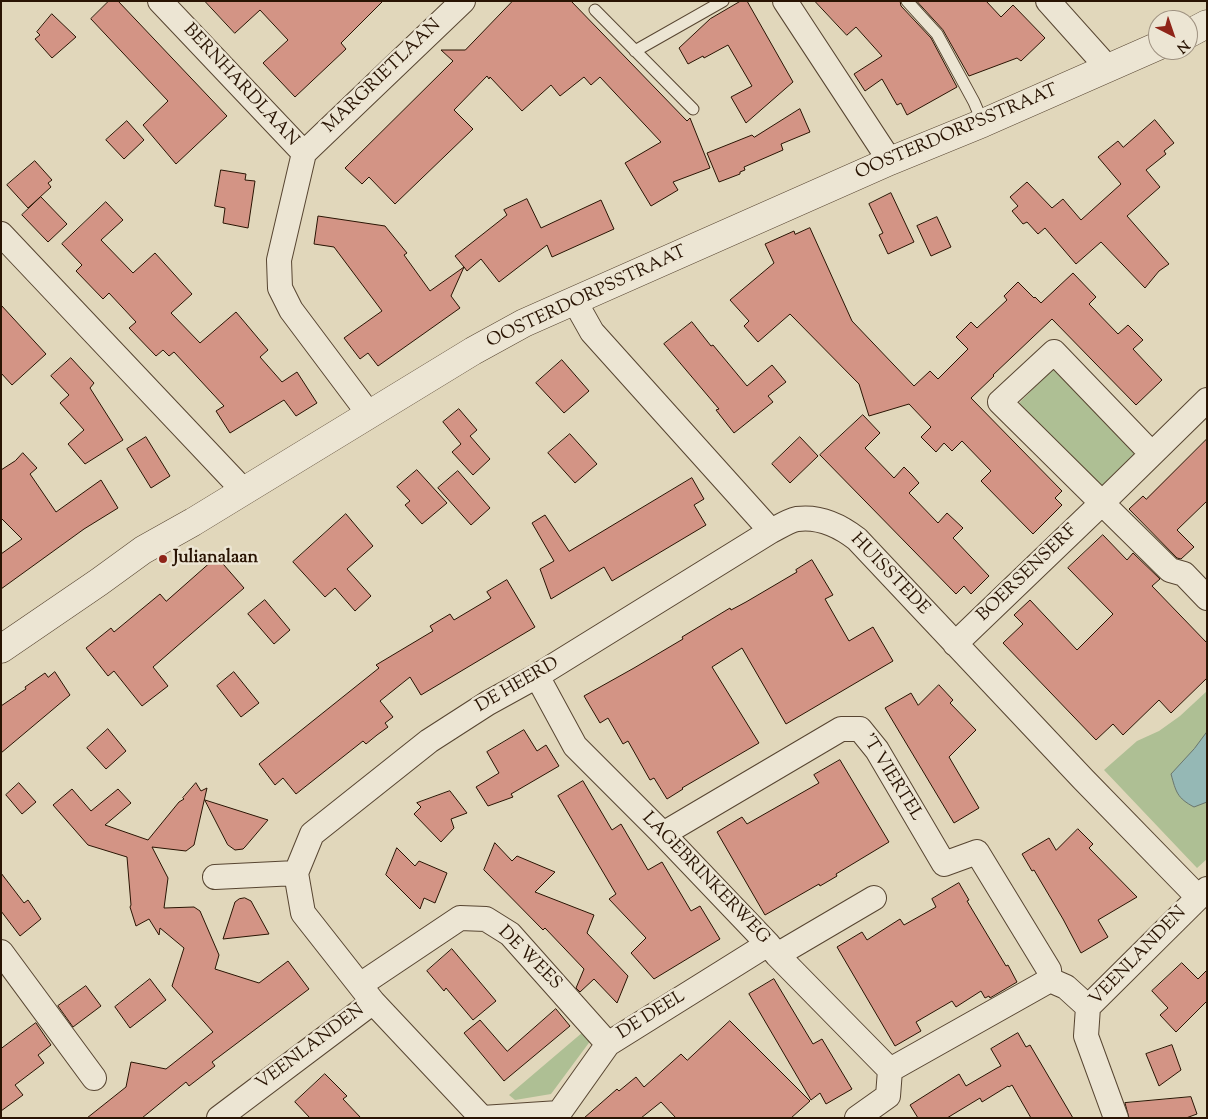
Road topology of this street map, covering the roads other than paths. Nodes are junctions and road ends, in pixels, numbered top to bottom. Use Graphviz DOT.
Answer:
graph roads {
  1 [pos="160,1"];
  2 [pos="463,1"];
  3 [pos="723,1"];
  4 [pos="907,1"];
  5 [pos="1048,1"];
  6 [pos="788,3"];
  7 [pos="595,10"];
  8 [pos="635,50"];
  9 [pos="1148,50"];
  10 [pos="1108,68"];
  11 [pos="693,110"];
  12 [pos="983,123"];
  13 [pos="304,153"];
  14 [pos="890,161"];
  15 [pos="1,234"];
  16 [pos="574,300"];
  17 [pos="1207,400"];
  18 [pos="369,414"];
  19 [pos="1152,454"];
  20 [pos="244,491"];
  21 [pos="1102,503"];
  22 [pos="771,531"];
  23 [pos="1207,598"];
  24 [pos="955,644"];
  25 [pos="1,649"];
  26 [pos="537,676"];
  27 [pos="663,834"];
  28 [pos="296,873"];
  29 [pos="215,878"];
  30 [pos="1202,893"];
  31 [pos="874,898"];
  32 [pos="773,949"];
  33 [pos="1,952"];
  34 [pos="1050,980"];
  35 [pos="366,994"];
  36 [pos="1088,1007"];
  37 [pos="608,1044"];
  38 [pos="890,1070"];
  39 [pos="94,1078"];
  40 [pos="558,1115"];
  41 [pos="219,1118"];
  42 [pos="482,1118"];
  43 [pos="857,1118"];
  44 [pos="1116,1118"];
  1 -- 13 [label="street, BERNHARDLAAN"];
  2 -- 13 [label="street, MARGRIETLAAN"];
  3 -- 8 [label="lane"];
  4 -- 12 [label="lane"];
  5 -- 10 [label="street"];
  6 -- 14 [label="street"];
  7 -- 8 [label="lane"];
  8 -- 11 [label="lane"];
  9 -- 10 [label="street, OOSTERDORPSSTRAAT"];
  10 -- 12 [label="street, OOSTERDORPSSTRAAT"];
  12 -- 14 [label="street, OOSTERDORPSSTRAAT"];
  13 -- 18 [label="street, BERNHARDLAAN"];
  14 -- 16 [label="street, OOSTERDORPSSTRAAT"];
  15 -- 20 [label="street"];
  16 -- 18 [label="street, OOSTERDORPSSTRAAT"];
  16 -- 22 [label="street"];
  17 -- 19 [label="street, BOERSENSERF"];
  18 -- 20 [label="street, OOSTERDORPSSTRAAT"];
  19 -- 21 [label="street, BOERSENSERF"];
  19 -- 21 [label="street"];
  20 -- 25 [label="street, OOSTERDORPSSTRAAT"];
  21 -- 23 [label="street"];
  21 -- 24 [label="street, BOERSENSERF"];
  22 -- 24 [label="street, HUISSTEDE"];
  22 -- 26 [label="street, DE HEERD"];
  24 -- 30 [label="street, HUISSTEDE"];
  26 -- 27 [label="street, LAGEBRINKERWEG"];
  26 -- 28 [label="street, DE HEERD"];
  27 -- 32 [label="street, LAGEBRINKERWEG"];
  27 -- 34 [label="street, 'T VIERTEL"];
  28 -- 29 [label="street"];
  28 -- 35 [label="street"];
  30 -- 36 [label="street, VEENLANDEN"];
  31 -- 32 [label="street"];
  32 -- 37 [label="street, DE DEEL"];
  32 -- 38 [label="street, LAGEBRINKERWEG"];
  33 -- 39 [label="street"];
  34 -- 36 [label="street"];
  34 -- 38 [label="street"];
  35 -- 37 [label="street, DE WEES"];
  35 -- 41 [label="street, VEENLANDEN"];
  35 -- 42 [label="street, VEENLANDEN"];
  36 -- 44 [label="street, VEENLANDEN"];
  37 -- 40 [label="street, DE DEEL"];
  38 -- 43 [label="street"];
  40 -- 42 [label="street, DE DEEL"];
}
